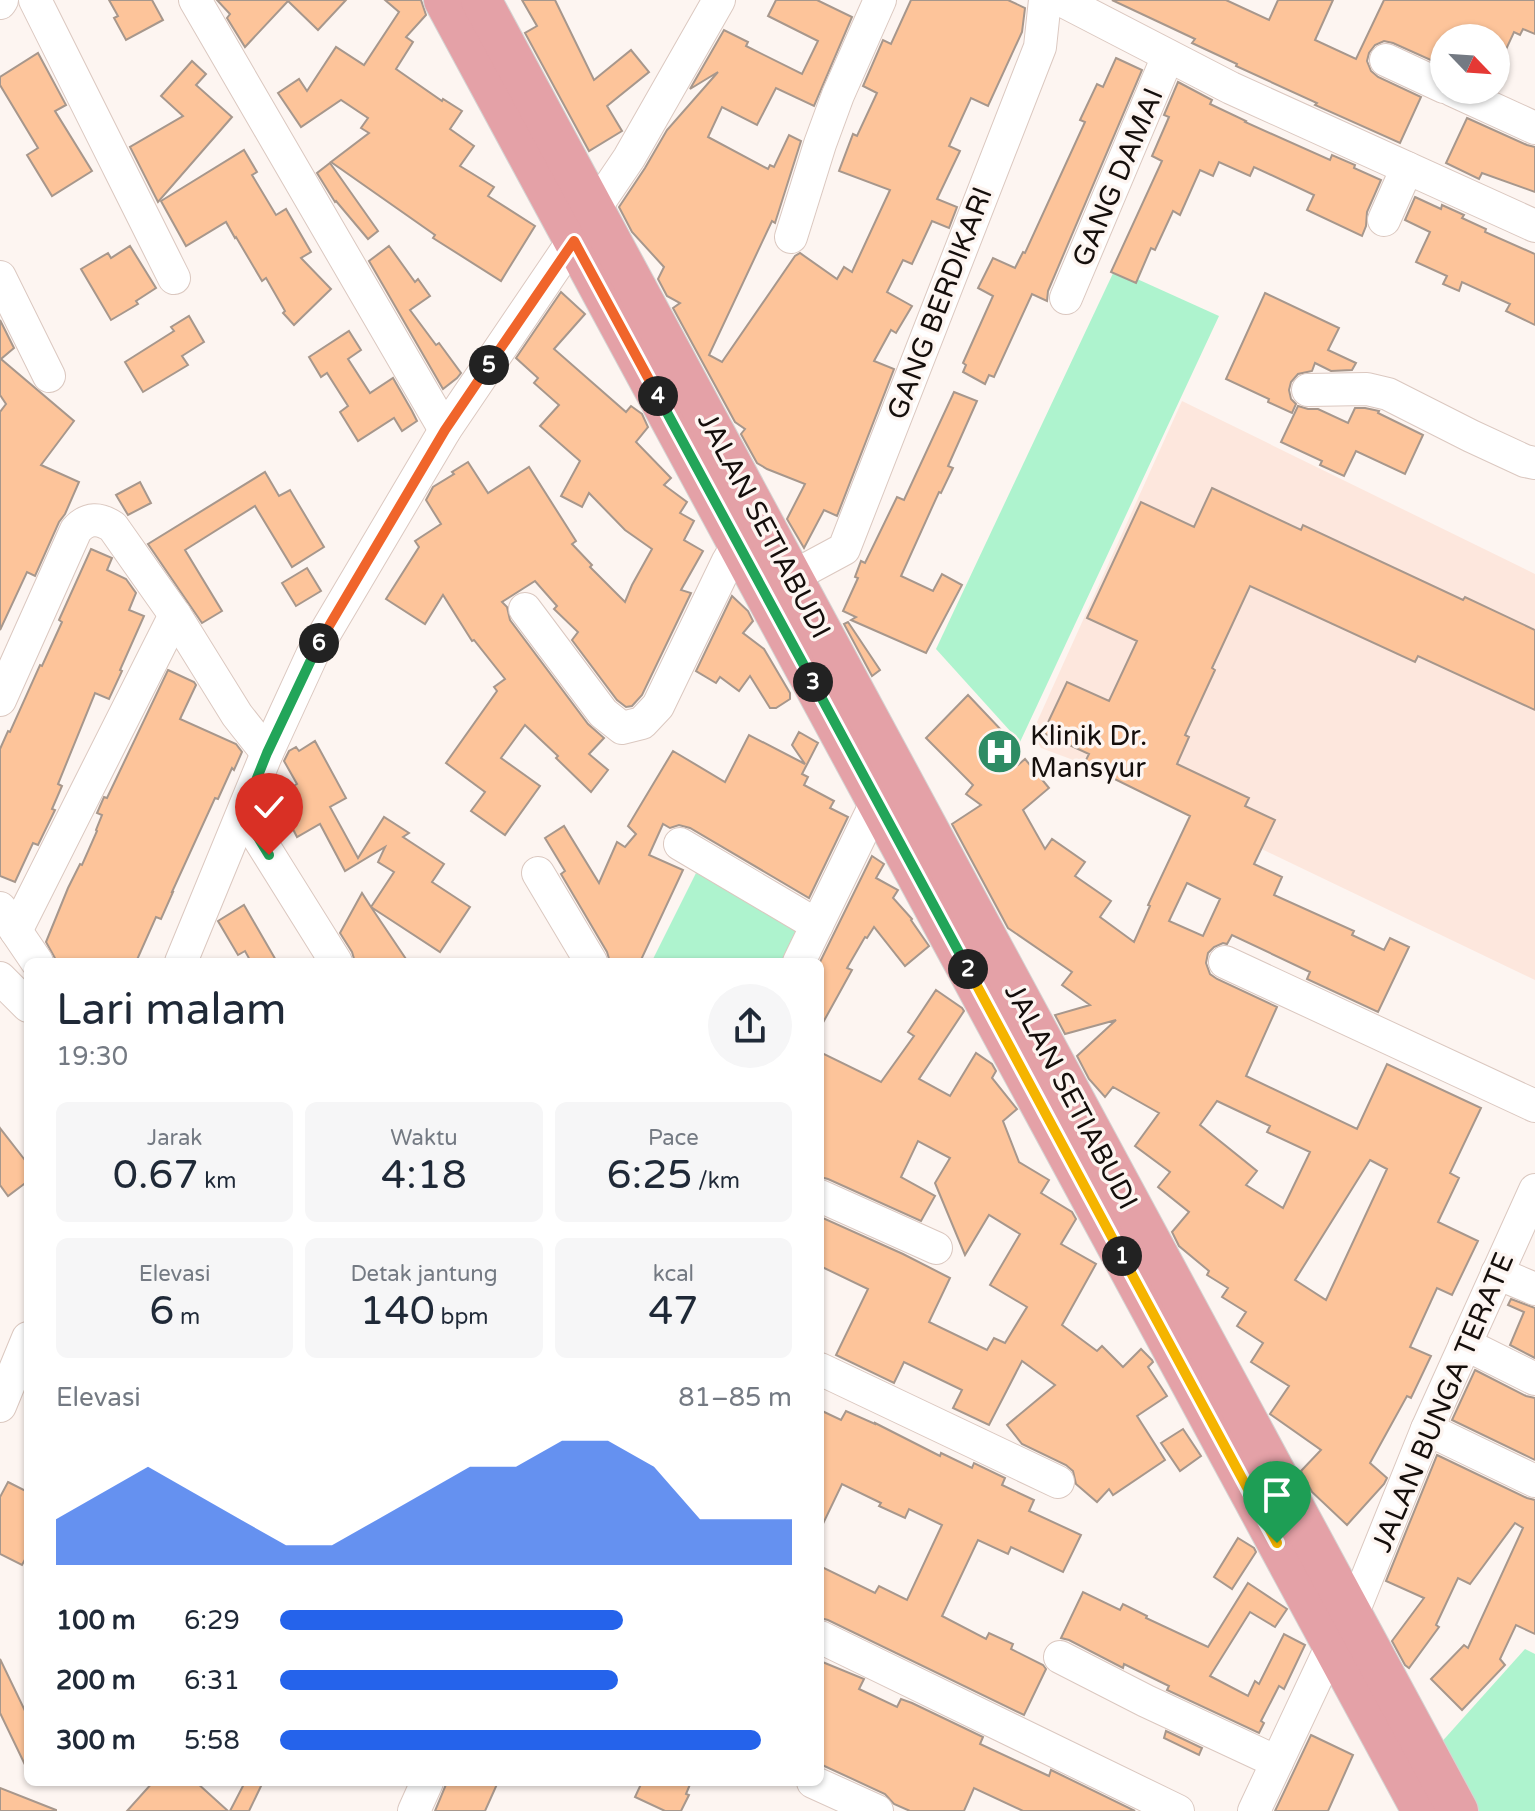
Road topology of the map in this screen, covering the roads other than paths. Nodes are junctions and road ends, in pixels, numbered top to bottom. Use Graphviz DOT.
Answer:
graph roads {
  1 [pos="35,0"];
  2 [pos="195,0"];
  3 [pos="444,0"];
  4 [pos="481,0"];
  5 [pos="719,0"];
  6 [pos="880,0"];
  7 [pos="1045,0"];
  8 [pos="1061,0"];
  9 [pos="1168,56"];
  10 [pos="1386,60"];
  11 [pos="1430,80"];
  12 [pos="1483,104"];
  13 [pos="1535,128"];
  14 [pos="1407,168"];
  15 [pos="1384,220"];
  16 [pos="584,226"];
  17 [pos="1535,226"];
  18 [pos="791,237"];
  19 [pos="0,277"];
  20 [pos="174,278"];
  21 [pos="1066,298"];
  22 [pos="49,376"];
  23 [pos="1308,390"];
  24 [pos="445,430"];
  25 [pos="1535,463"];
  26 [pos="738,544"];
  27 [pos="792,577"];
  28 [pos="525,609"];
  29 [pos="175,615"];
  30 [pos="0,700"];
  31 [pos="267,753"];
  32 [pos="886,785"];
  33 [pos="243,813"];
  34 [pos="680,844"];
  35 [pos="538,873"];
  36 [pos="8,919"];
  37 [pos="817,925"];
  38 [pos="191,955"];
  39 [pos="34,958"];
  40 [pos="334,958"];
  41 [pos="589,958"];
  42 [pos="801,958"];
  43 [pos="1225,962"];
  44 [pos="0,978"];
  45 [pos="24,1002"];
  46 [pos="1535,1106"];
  47 [pos="1534,1193"];
  48 [pos="824,1198"];
  49 [pos="936,1248"];
  50 [pos="1497,1273"];
  51 [pos="1535,1289"];
  52 [pos="1465,1344"];
  53 [pos="24,1348"];
  54 [pos="824,1371"];
  55 [pos="1535,1379"];
  56 [pos="0,1406"];
  57 [pos="1427,1429"];
  58 [pos="1535,1481"];
  59 [pos="1058,1482"];
  60 [pos="1342,1630"];
  61 [pos="824,1639"];
  62 [pos="1060,1657"];
  63 [pos="1277,1762"];
  64 [pos="425,1786"];
  65 [pos="822,1786"];
  66 [pos="414,1811"];
  67 [pos="877,1811"];
  68 [pos="1178,1811"];
  69 [pos="1254,1811"];
  70 [pos="1422,1811"];
  71 [pos="1458,1811"];
  1 -- 20 [label="street"];
  2 -- 24 [label="street"];
  3 -- 16 [label="main road, JALAN SETIABUDI"];
  4 -- 16 [label="main road, JALAN SETIABUDI"];
  5 -- 16 [label="street"];
  6 -- 18 [label="street"];
  7 -- 27 [label="street, GANG BERDIKARI"];
  8 -- 9 [label="street"];
  9 -- 14 [label="street"];
  9 -- 21 [label="street, GANG DAMAI"];
  10 -- 11 [label="street"];
  12 -- 13 [label="street"];
  14 -- 15 [label="street"];
  14 -- 17 [label="street"];
  16 -- 24 [label="street"];
  16 -- 26 [label="main road, JALAN SETIABUDI"];
  16 -- 27 [label="main road, JALAN SETIABUDI"];
  19 -- 22 [label="street"];
  23 -- 25 [label="street"];
  24 -- 31 [label="street"];
  26 -- 28 [label="street"];
  26 -- 32 [label="main road, JALAN SETIABUDI"];
  27 -- 32 [label="main road, JALAN SETIABUDI"];
  29 -- 30 [label="street"];
  29 -- 31 [label="street"];
  29 -- 36 [label="street"];
  31 -- 33 [label="street"];
  32 -- 37 [label="street"];
  32 -- 60 [label="main road, JALAN SETIABUDI"];
  33 -- 38 [label="street"];
  33 -- 40 [label="street"];
  34 -- 37 [label="street"];
  35 -- 41 [label="street"];
  36 -- 39 [label="street"];
  37 -- 42 [label="street"];
  43 -- 46 [label="street"];
  44 -- 45 [label="street"];
  47 -- 50 [label="street, JALAN BUNGA TERATE"];
  48 -- 49 [label="street"];
  50 -- 51 [label="street"];
  50 -- 52 [label="street, JALAN BUNGA TERATE"];
  52 -- 55 [label="street"];
  52 -- 57 [label="street, JALAN BUNGA TERATE"];
  53 -- 56 [label="street"];
  54 -- 59 [label="street"];
  57 -- 58 [label="street"];
  57 -- 60 [label="street, JALAN BUNGA TERATE"];
  60 -- 63 [label="street, JALAN BUNGA TERATE"];
  60 -- 70 [label="main road, JALAN SETIABUDI"];
  60 -- 71 [label="main road, JALAN SETIABUDI"];
  61 -- 68 [label="street"];
  62 -- 63 [label="street"];
  63 -- 69 [label="street, JALAN BUNGA TERATE"];
  64 -- 66 [label="street"];
  65 -- 67 [label="street"];
}
